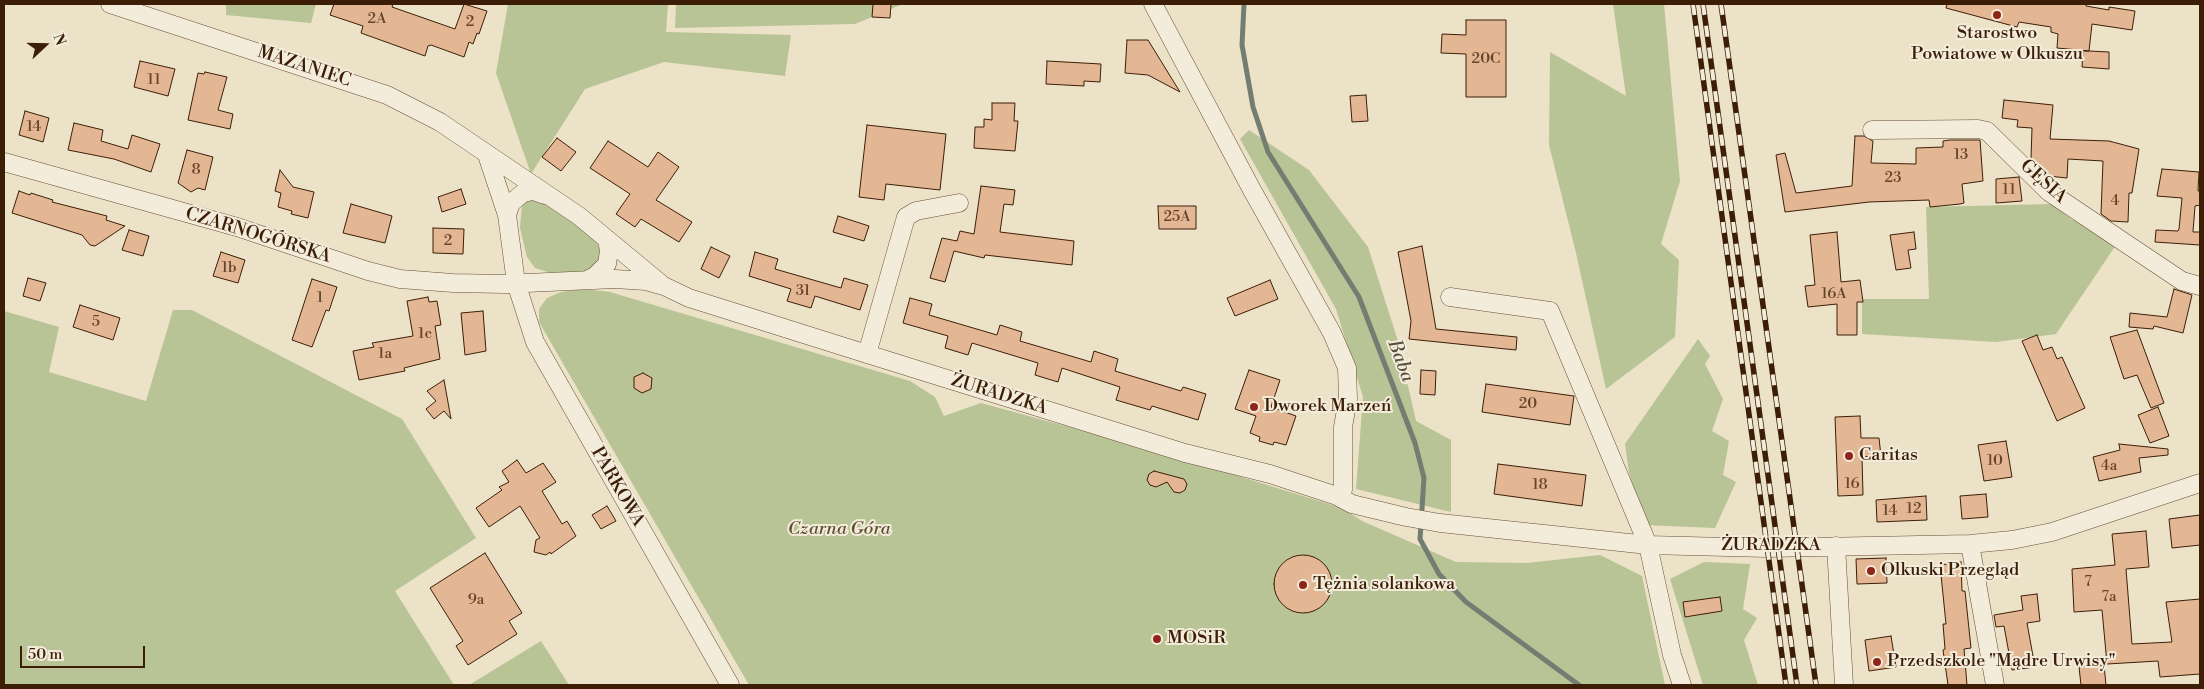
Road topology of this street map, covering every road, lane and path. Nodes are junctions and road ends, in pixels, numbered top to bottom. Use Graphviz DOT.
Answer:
graph roads {
  1 [pos="110,4"];
  2 [pos="1154,4"];
  3 [pos="1872,130"];
  4 [pos="487,155"];
  5 [pos="4,162"];
  6 [pos="548,196"];
  7 [pos="960,203"];
  8 [pos="507,215"];
  9 [pos="607,239"];
  10 [pos="586,280"];
  11 [pos="516,283"];
  12 [pos="664,286"];
  13 [pos="2200,286"];
  14 [pos="1450,297"];
  15 [pos="867,354"];
  16 [pos="2200,484"];
  17 [pos="1338,496"];
  18 [pos="1970,544"];
  19 [pos="1648,545"];
  20 [pos="1836,546"];
  21 [pos="730,685"];
  22 [pos="1682,685"];
  23 [pos="1844,685"];
  24 [pos="1995,685"];
  1 -- 4 [label="street, MAZANIEC"];
  2 -- 17 [label="street"];
  3 -- 13 [label="street, GĘSIA"];
  4 -- 6 [label="street, MAZANIEC"];
  4 -- 8 [label="street, PARKOWA"];
  5 -- 11 [label="street, CZARNOGÓRSKA"];
  6 -- 8 [label="street"];
  6 -- 9 [label="street, MAZANIEC"];
  7 -- 15 [label="street"];
  8 -- 11 [label="street, PARKOWA"];
  9 -- 10 [label="street"];
  9 -- 12 [label="street, MAZANIEC"];
  10 -- 11 [label="street, CZARNOGÓRSKA"];
  10 -- 12 [label="street, CZARNOGÓRSKA"];
  11 -- 21 [label="street, PARKOWA"];
  12 -- 15 [label="street, ŻURADZKA"];
  14 -- 19 [label="street"];
  15 -- 17 [label="street, ŻURADZKA"];
  16 -- 18 [label="street, ŻURADZKA"];
  17 -- 19 [label="street, ŻURADZKA"];
  18 -- 20 [label="street, ŻURADZKA"];
  18 -- 24 [label="street"];
  19 -- 20 [label="street, ŻURADZKA"];
  19 -- 22 [label="street"];
  20 -- 23 [label="street"];
}
